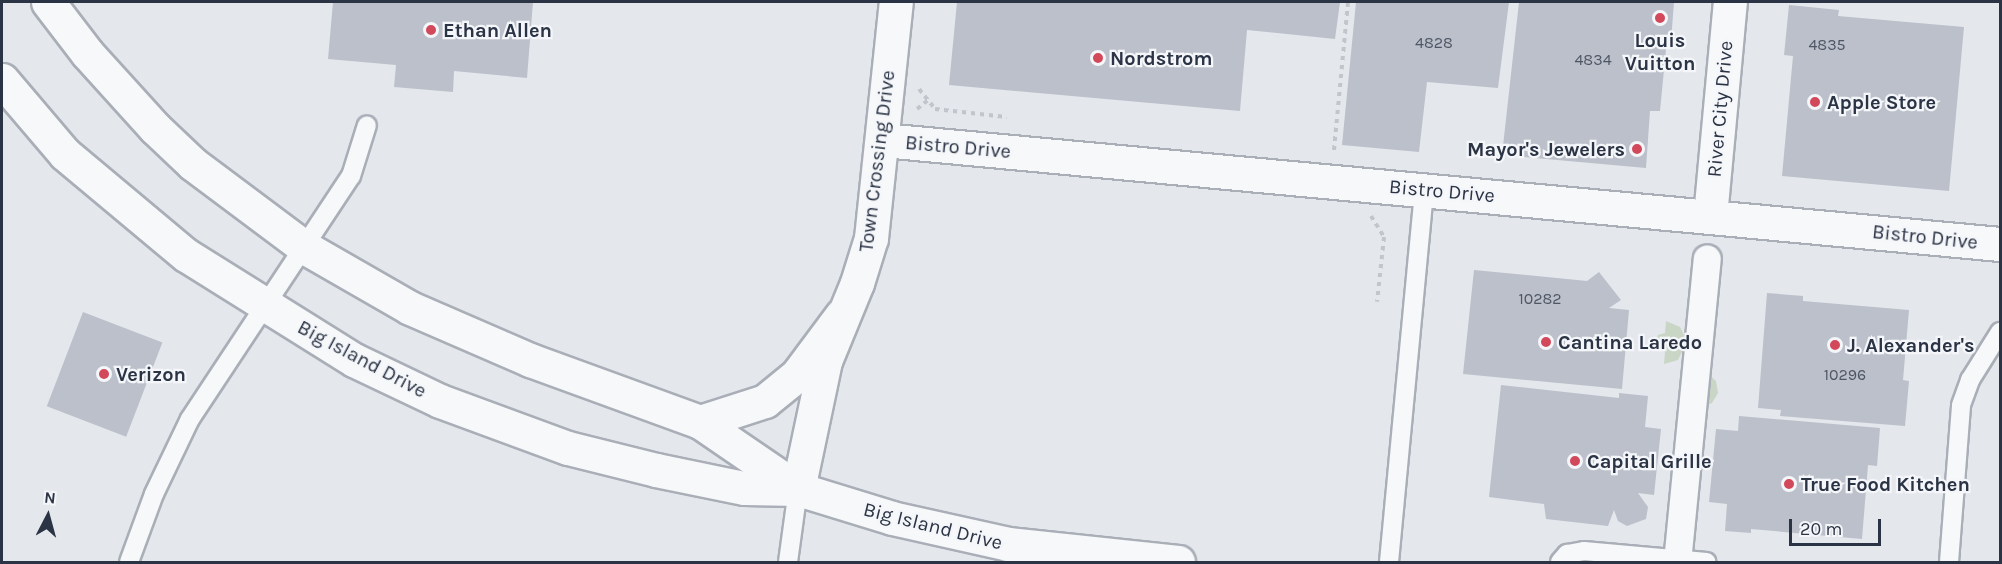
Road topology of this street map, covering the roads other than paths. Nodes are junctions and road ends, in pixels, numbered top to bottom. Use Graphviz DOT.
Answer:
graph roads {
  1 [pos="48,2"];
  2 [pos="896,2"];
  3 [pos="1730,2"];
  4 [pos="2,80"];
  5 [pos="367,125"];
  6 [pos="883,140"];
  7 [pos="1424,189"];
  8 [pos="1710,216"];
  9 [pos="2001,244"];
  10 [pos="304,247"];
  11 [pos="1707,258"];
  12 [pos="267,306"];
  13 [pos="841,316"];
  14 [pos="2001,332"];
  15 [pos="700,422"];
  16 [pos="798,489"];
  17 [pos="1678,561"];
  18 [pos="129,562"];
  19 [pos="788,562"];
  20 [pos="1178,562"];
  21 [pos="1389,562"];
  22 [pos="1560,562"];
  23 [pos="1707,562"];
  24 [pos="1950,562"];
  1 -- 10 [label="street, Big Island Drive"];
  2 -- 6 [label="street, Town Crossing Drive"];
  3 -- 8 [label="street, River City Drive"];
  4 -- 12 [label="street, Big Island Drive"];
  5 -- 10 [label="lane"];
  6 -- 7 [label="street, Bistro Drive"];
  6 -- 13 [label="street, Town Crossing Drive"];
  7 -- 8 [label="street, Bistro Drive"];
  7 -- 21 [label="lane"];
  8 -- 9 [label="street, Bistro Drive"];
  10 -- 12 [label="lane"];
  10 -- 15 [label="street, Big Island Drive"];
  11 -- 17 [label="street"];
  12 -- 16 [label="street, Big Island Drive"];
  12 -- 18 [label="lane"];
  13 -- 15 [label="street"];
  13 -- 16 [label="street, Town Crossing Drive"];
  14 -- 24 [label="lane"];
  15 -- 16 [label="street, Big Island Drive"];
  16 -- 19 [label="lane"];
  16 -- 20 [label="street, Big Island Drive"];
  17 -- 22 [label="lane"];
  17 -- 23 [label="lane"];
}
